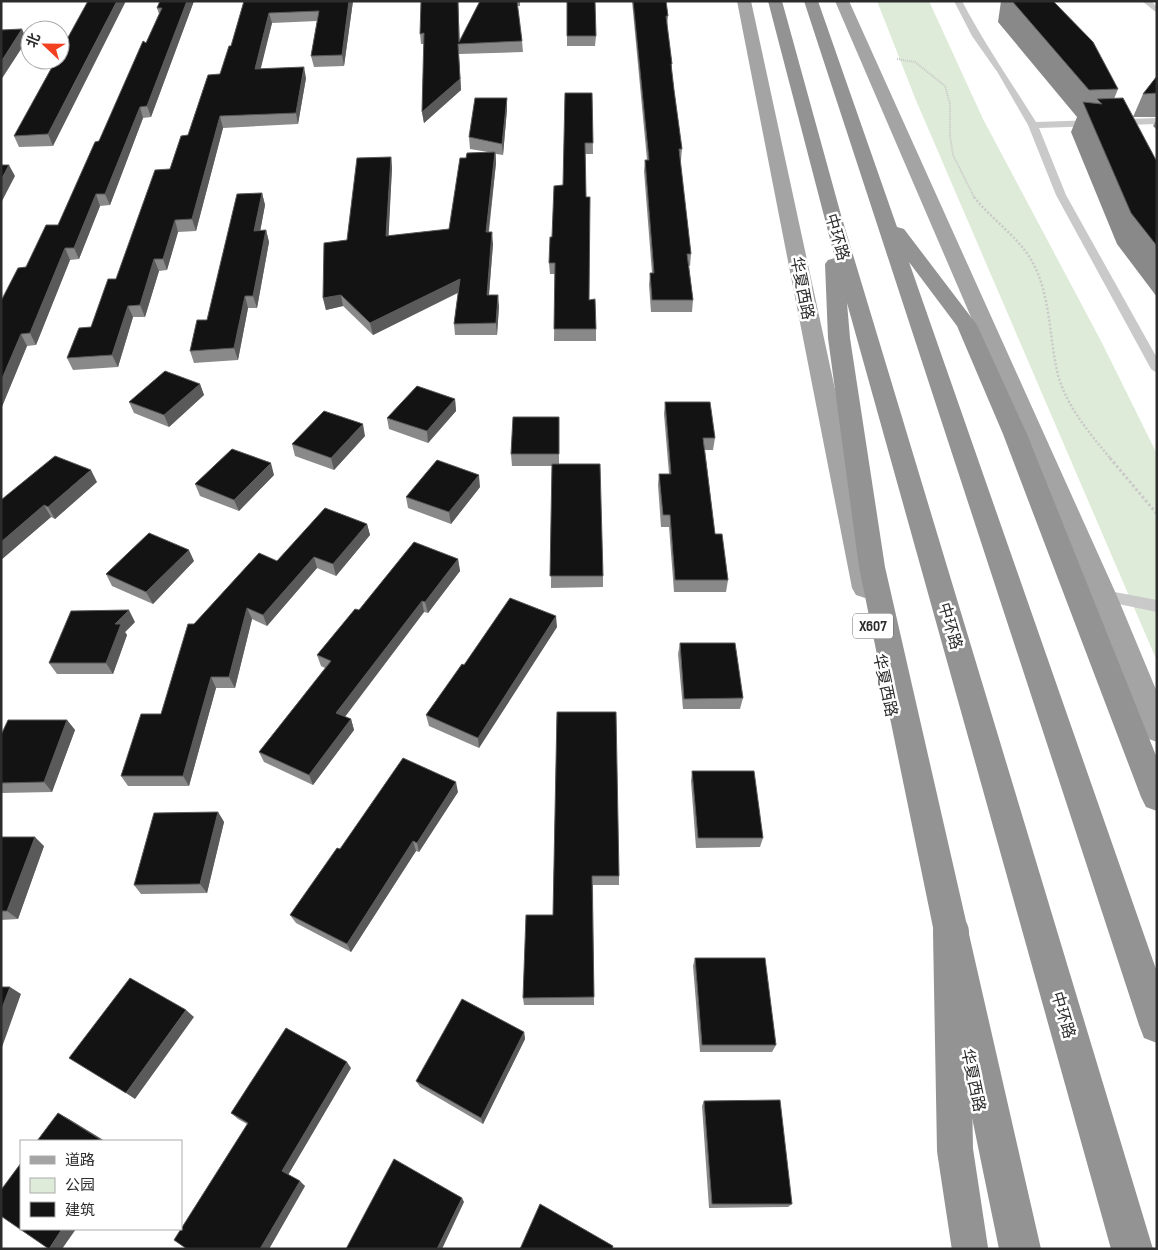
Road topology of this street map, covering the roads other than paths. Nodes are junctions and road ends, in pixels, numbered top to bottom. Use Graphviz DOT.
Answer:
graph roads {
  1 [pos="744,1"];
  2 [pos="775,1"];
  3 [pos="811,1"];
  4 [pos="842,1"];
  5 [pos="958,1"];
  6 [pos="1146,1"];
  7 [pos="1157,11"];
  8 [pos="1157,121"];
  9 [pos="1033,125"];
  10 [pos="883,214"];
  11 [pos="832,215"];
  12 [pos="1157,369"];
  13 [pos="1104,596"];
  14 [pos="1157,606"];
  15 [pos="1157,729"];
  16 [pos="1157,797"];
  17 [pos="951,932"];
  18 [pos="1157,1024"];
  19 [pos="970,1249"];
  20 [pos="1011,1249"];
  21 [pos="1020,1249"];
  22 [pos="1132,1249"];
  1 -- 20 [label="main road, 华夏西路 / X607"];
  2 -- 11 [label="highway, 中环路"];
  3 -- 10 [label="highway"];
  4 -- 13 [label="main road"];
  5 -- 9 [label="lane"];
  6 -- 7 [label="lane"];
  8 -- 9 [label="lane"];
  9 -- 12 [label="lane"];
  10 -- 16 [label="highway"];
  10 -- 18 [label="highway"];
  11 -- 17 [label="highway"];
  11 -- 22 [label="highway, 中环路"];
  13 -- 14 [label="lane"];
  13 -- 15 [label="main road"];
  17 -- 19 [label="highway, bridge"];
  17 -- 21 [label="highway, bridge"];
}
